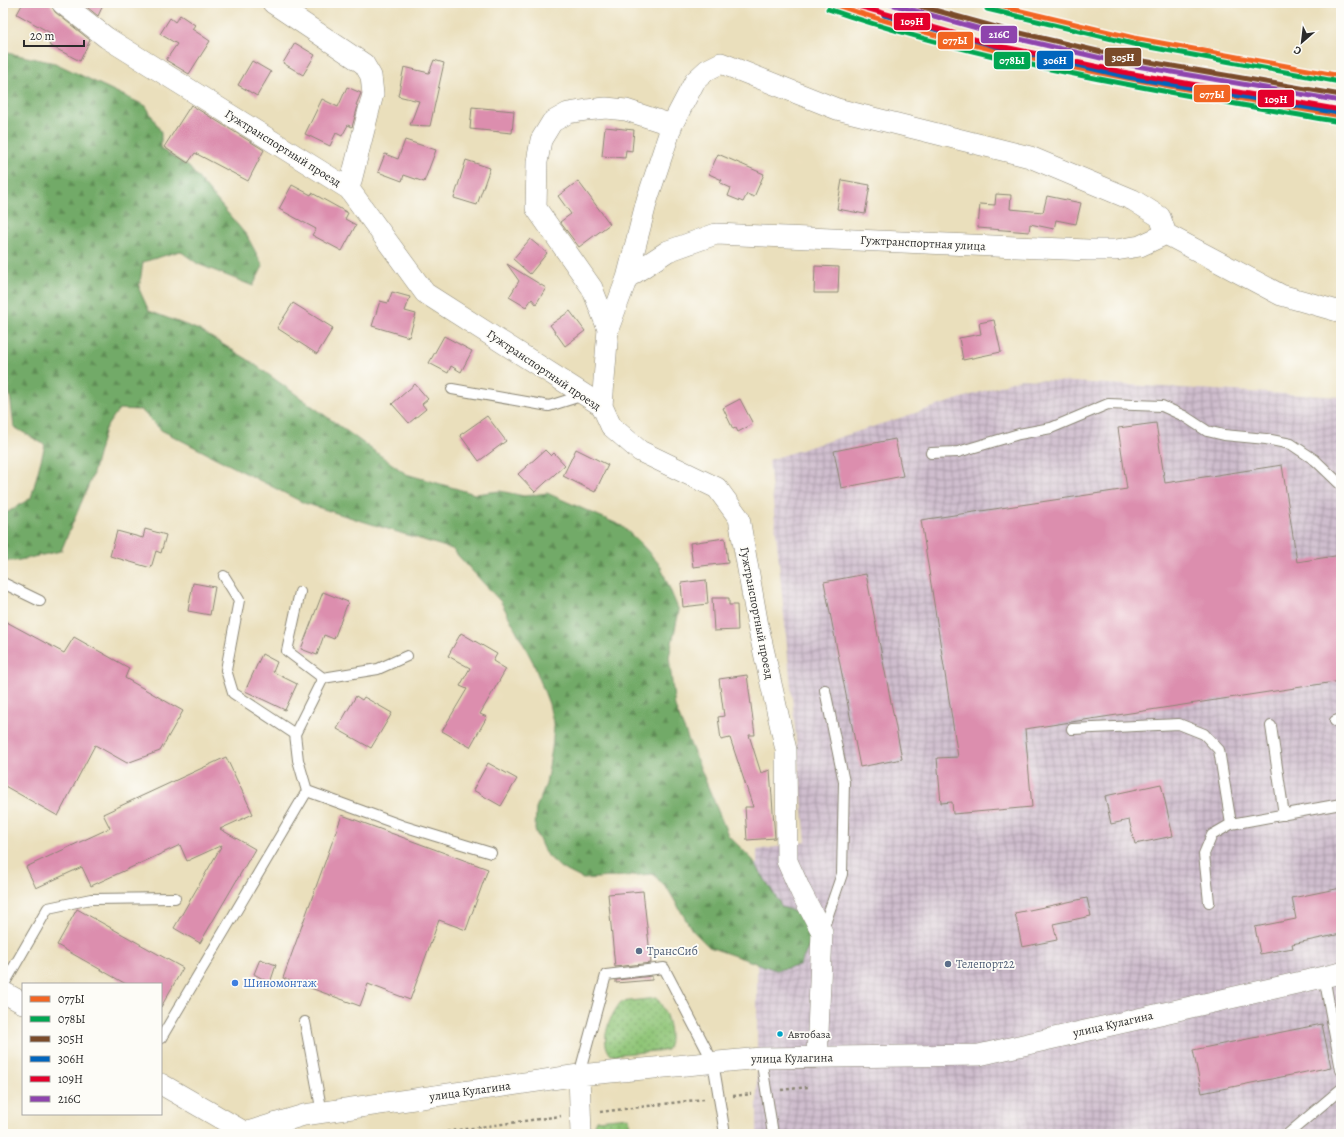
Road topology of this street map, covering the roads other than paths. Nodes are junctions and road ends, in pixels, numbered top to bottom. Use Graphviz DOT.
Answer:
graph roads {
  1 [pos="62,3"];
  2 [pos="273,3"];
  3 [pos="672,125"];
  4 [pos="349,189"];
  5 [pos="1166,234"];
  6 [pos="626,278"];
  7 [pos="1341,312"];
  8 [pos="608,329"];
  9 [pos="452,389"];
  10 [pos="594,400"];
  11 [pos="931,453"];
  12 [pos="1341,485"];
  13 [pos="224,576"];
  14 [pos="3,583"];
  15 [pos="300,592"];
  16 [pos="40,601"];
  17 [pos="408,656"];
  18 [pos="323,678"];
  19 [pos="825,690"];
  20 [pos="1271,726"];
  21 [pos="1072,729"];
  22 [pos="295,734"];
  23 [pos="307,791"];
  24 [pos="1341,804"];
  25 [pos="1284,815"];
  26 [pos="1231,824"];
  27 [pos="491,853"];
  28 [pos="175,898"];
  29 [pos="1209,902"];
  30 [pos="822,932"];
  31 [pos="1333,974"];
  32 [pos="3,986"];
  33 [pos="3,992"];
  34 [pos="22,1002"];
  35 [pos="305,1022"];
  36 [pos="162,1036"];
  37 [pos="761,1058"];
  38 [pos="817,1058"];
  39 [pos="713,1062"];
  40 [pos="1341,1070"];
  41 [pos="579,1075"];
  42 [pos="162,1085"];
  43 [pos="1341,1089"];
  44 [pos="322,1113"];
  45 [pos="581,1124"];
  46 [pos="243,1133"];
  47 [pos="725,1134"];
  48 [pos="773,1134"];
  49 [pos="1288,1134"];
  1 -- 4 [label="street, Гужтранспортный проезд"];
  2 -- 4 [label="street"];
  3 -- 5 [label="street"];
  3 -- 6 [label="street"];
  3 -- 8 [label="street"];
  4 -- 10 [label="street, Гужтранспортный проезд"];
  5 -- 6 [label="street, Гужтранспортная улица"];
  5 -- 7 [label="street"];
  6 -- 8 [label="street"];
  8 -- 10 [label="street"];
  9 -- 10 [label="lane"];
  10 -- 30 [label="street, Гужтранспортный проезд"];
  11 -- 12 [label="lane"];
  13 -- 22 [label="lane"];
  14 -- 16 [label="lane"];
  15 -- 18 [label="lane"];
  17 -- 18 [label="lane"];
  18 -- 22 [label="lane"];
  19 -- 30 [label="lane"];
  20 -- 25 [label="lane"];
  21 -- 26 [label="lane"];
  22 -- 23 [label="lane"];
  23 -- 27 [label="lane"];
  23 -- 36 [label="lane"];
  24 -- 25 [label="lane"];
  25 -- 26 [label="lane"];
  26 -- 29 [label="lane"];
  28 -- 32 [label="lane"];
  30 -- 38 [label="street, Гужтранспортный проезд"];
  31 -- 38 [label="street, улица Кулагина"];
  31 -- 40 [label="lane"];
  33 -- 34 [label="street"];
  35 -- 44 [label="lane"];
  37 -- 38 [label="street, улица Кулагина"];
  37 -- 39 [label="street, улица Кулагина"];
  37 -- 48 [label="lane"];
  39 -- 41 [label="street, улица Кулагина"];
  39 -- 41 [label="lane"];
  39 -- 47 [label="lane"];
  41 -- 44 [label="street, улица Кулагина"];
  41 -- 45 [label="street"];
  42 -- 46 [label="street"];
  43 -- 49 [label="lane"];
  44 -- 46 [label="street, улица Кулагина"];
}
